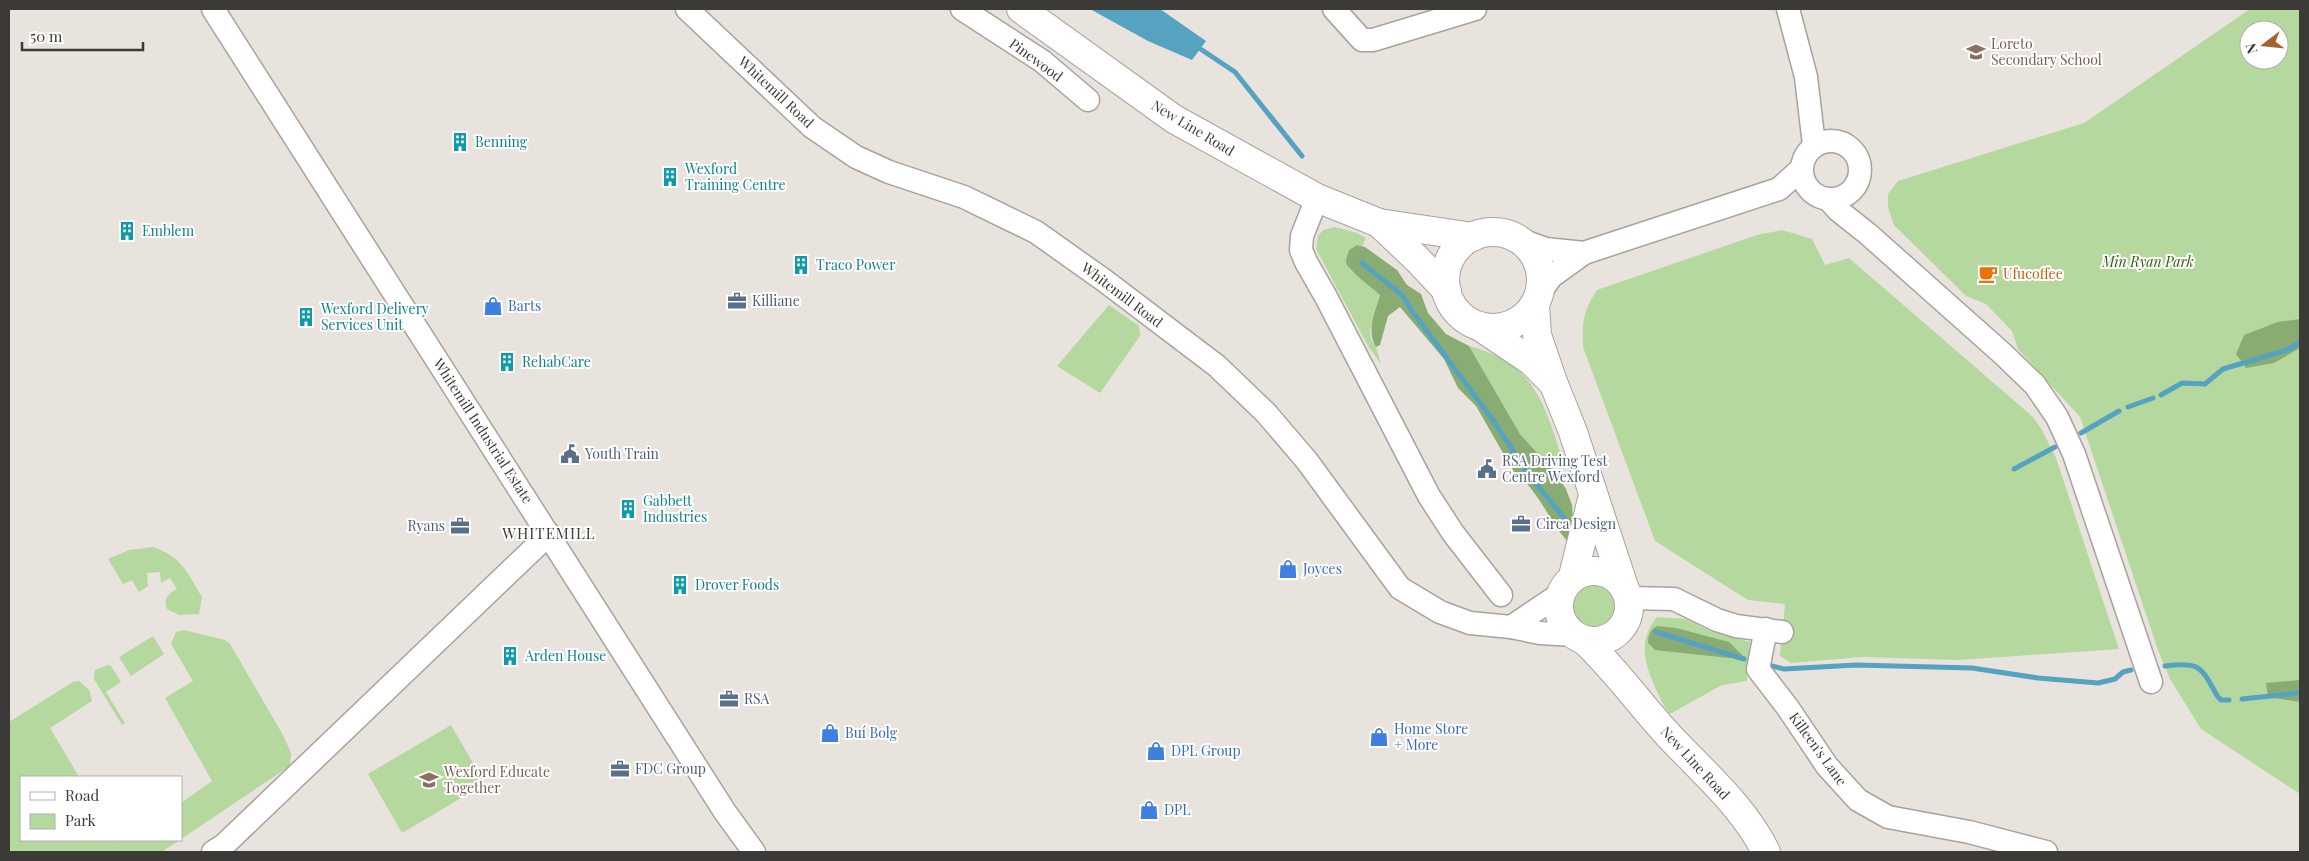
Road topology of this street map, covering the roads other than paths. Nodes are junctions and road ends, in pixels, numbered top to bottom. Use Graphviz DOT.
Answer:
graph roads {
  1 [pos="213,9"];
  2 [pos="687,9"];
  3 [pos="962,9"];
  4 [pos="1021,9"];
  5 [pos="1334,9"];
  6 [pos="1788,9"];
  7 [pos="1465,10"];
  8 [pos="988,16"];
  9 [pos="1806,77"];
  10 [pos="1088,100"];
  11 [pos="1837,141"];
  12 [pos="1814,146"];
  13 [pos="1801,169"];
  14 [pos="1778,189"];
  15 [pos="1854,189"];
  16 [pos="1821,196"];
  17 [pos="1317,198"];
  18 [pos="1379,223"];
  19 [pos="1868,234"];
  20 [pos="1473,237"];
  21 [pos="1518,239"];
  22 [pos="1584,253"];
  23 [pos="1447,291"];
  24 [pos="1537,299"];
  25 [pos="1479,326"];
  26 [pos="1553,382"];
  27 [pos="1594,495"];
  28 [pos="549,534"];
  29 [pos="1566,585"];
  30 [pos="1501,595"];
  31 [pos="1626,602"];
  32 [pos="1511,626"];
  33 [pos="1579,638"];
  34 [pos="2151,682"];
  35 [pos="1638,701"];
  36 [pos="213,852"];
  37 [pos="754,852"];
  38 [pos="1766,852"];
  39 [pos="2046,852"];
  1 -- 28 [label="street, Whitemill Industrial Estate"];
  2 -- 32 [label="street, Whitemill Road"];
  3 -- 8 [label="street, Pinewood"];
  4 -- 17 [label="main road, New Line Road"];
  5 -- 7 [label="street"];
  6 -- 9 [label="street"];
  8 -- 10 [label="street, Pinewood"];
  9 -- 11 [label="street"];
  9 -- 12 [label="street"];
  11 -- 12 [label="street"];
  11 -- 15 [label="street"];
  12 -- 13 [label="street"];
  13 -- 14 [label="street"];
  13 -- 16 [label="street"];
  14 -- 16 [label="street"];
  14 -- 22 [label="street"];
  15 -- 16 [label="street"];
  15 -- 19 [label="street"];
  16 -- 19 [label="street"];
  17 -- 18 [label="main road, New Line Road"];
  17 -- 30 [label="street"];
  18 -- 20 [label="main road, New Line Road"];
  18 -- 23 [label="main road, New Line Road"];
  19 -- 34 [label="street"];
  20 -- 21 [label="main road"];
  20 -- 23 [label="main road"];
  21 -- 22 [label="street"];
  21 -- 24 [label="main road"];
  22 -- 24 [label="street"];
  23 -- 25 [label="main road"];
  24 -- 25 [label="main road"];
  24 -- 26 [label="main road, New Line Road"];
  25 -- 26 [label="main road, New Line Road"];
  26 -- 27 [label="main road, New Line Road"];
  27 -- 29 [label="main road"];
  27 -- 31 [label="main road, New Line Road"];
  28 -- 36 [label="street"];
  28 -- 37 [label="street, Whitemill Industrial Estate"];
  29 -- 31 [label="main road"];
  29 -- 32 [label="street"];
  29 -- 33 [label="main road"];
  31 -- 33 [label="main road"];
  31 -- 35 [label="main road, New Line Road"];
  31 -- 39 [label="street, Killeen's Lane"];
  32 -- 33 [label="street, Whitemill Road"];
  33 -- 35 [label="main road, New Line Road"];
  35 -- 38 [label="main road, New Line Road"];
}
